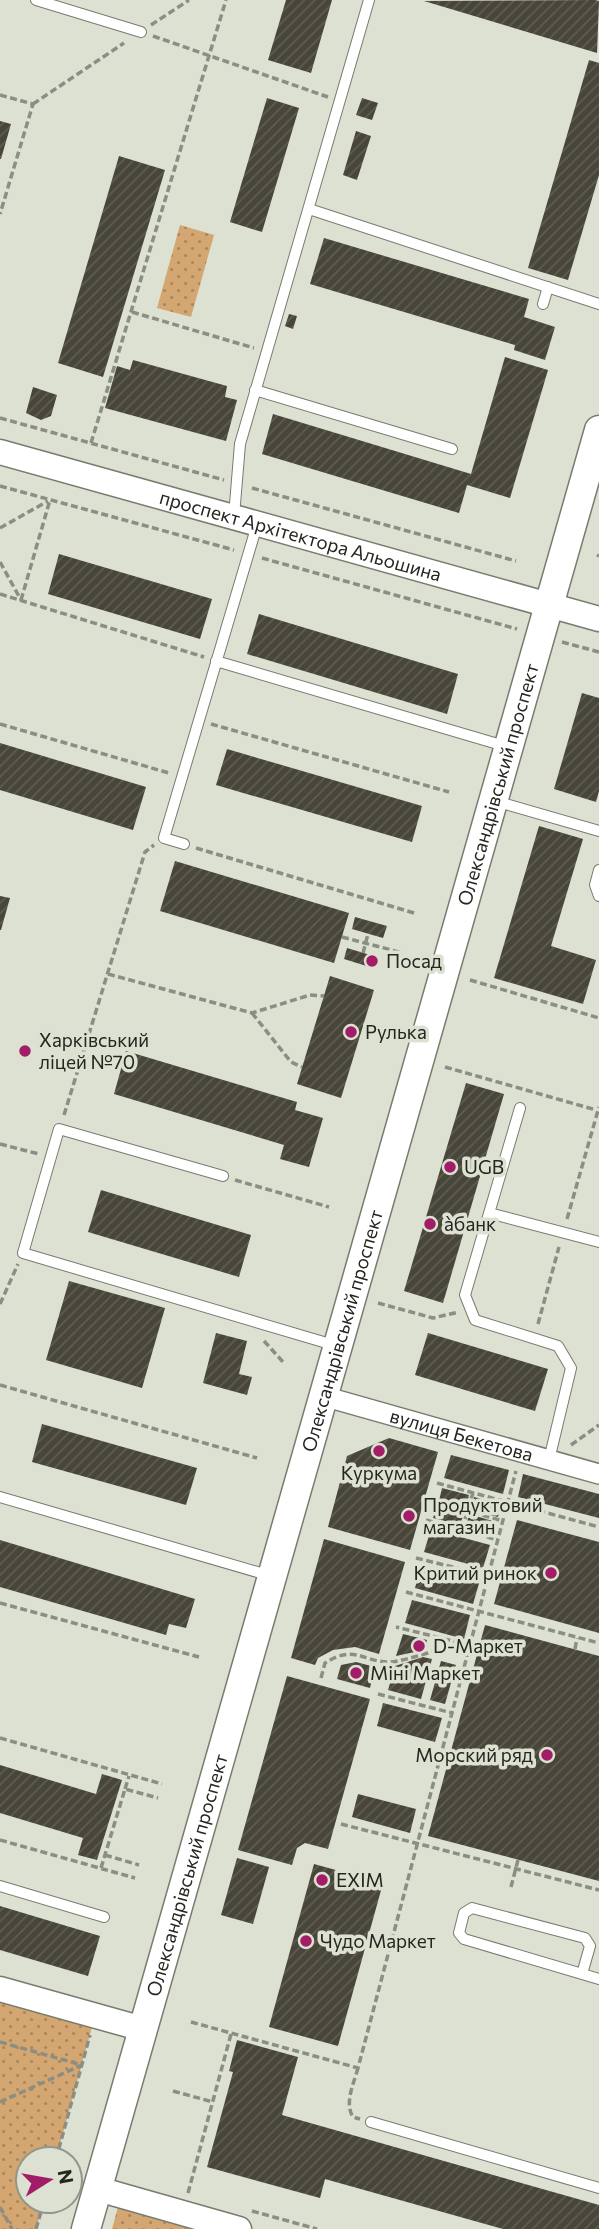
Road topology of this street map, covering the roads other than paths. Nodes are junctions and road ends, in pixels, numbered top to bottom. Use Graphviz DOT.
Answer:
graph roads {
  1 [pos="36,0"];
  2 [pos="369,0"];
  3 [pos="141,32"];
  4 [pos="309,209"];
  5 [pos="548,287"];
  6 [pos="543,304"];
  7 [pos="599,304"];
  8 [pos="255,390"];
  9 [pos="599,430"];
  10 [pos="452,449"];
  11 [pos="0,453"];
  12 [pos="245,521"];
  13 [pos="548,606"];
  14 [pos="599,619"];
  15 [pos="216,661"];
  16 [pos="508,747"];
  17 [pos="493,800"];
  18 [pos="599,831"];
  19 [pos="184,844"];
  20 [pos="599,870"];
  21 [pos="599,896"];
  22 [pos="520,1108"];
  23 [pos="223,1176"];
  24 [pos="489,1213"];
  25 [pos="599,1242"];
  26 [pos="337,1346"];
  27 [pos="323,1396"];
  28 [pos="549,1460"];
  29 [pos="599,1474"];
  30 [pos="0,1497"];
  31 [pos="272,1577"];
  32 [pos="0,1886"];
  33 [pos="104,1917"];
  34 [pos="582,1974"];
  35 [pos="599,1979"];
  36 [pos="0,1989"];
  37 [pos="143,2029"];
  38 [pos="371,2122"];
  39 [pos="599,2188"];
  40 [pos="98,2189"];
  41 [pos="86,2229"];
  42 [pos="239,2229"];
  1 -- 3 [label="lane"];
  2 -- 4 [label="lane"];
  4 -- 5 [label="lane"];
  4 -- 8 [label="lane"];
  5 -- 6 [label="lane"];
  5 -- 7 [label="lane"];
  8 -- 10 [label="lane"];
  8 -- 12 [label="lane"];
  9 -- 13 [label="main road, Олександрівський проспект"];
  11 -- 12 [label="street, проспект Архітектора Альошина"];
  12 -- 13 [label="street, проспект Архітектора Альошина"];
  12 -- 15 [label="lane"];
  13 -- 14 [label="street, проспект Архітектора Альошина"];
  13 -- 16 [label="main road, Олександрівський проспект"];
  15 -- 16 [label="lane"];
  15 -- 19 [label="lane"];
  16 -- 17 [label="main road, Олександрівський проспект"];
  17 -- 18 [label="lane"];
  17 -- 26 [label="main road, Олександрівський проспект"];
  20 -- 21 [label="lane"];
  22 -- 24 [label="lane"];
  23 -- 26 [label="lane"];
  24 -- 25 [label="lane"];
  24 -- 28 [label="lane"];
  26 -- 27 [label="main road, Олександрівський проспект"];
  27 -- 28 [label="street, вулиця Бекетова"];
  27 -- 31 [label="main road, Олександрівський проспект"];
  28 -- 29 [label="street, вулиця Бекетова"];
  30 -- 31 [label="lane"];
  31 -- 37 [label="main road, Олександрівський проспект"];
  32 -- 33 [label="lane"];
  34 -- 34 [label="lane"];
  34 -- 35 [label="lane"];
  36 -- 37 [label="street"];
  37 -- 40 [label="main road, Олександрівський проспект"];
  38 -- 39 [label="lane"];
  40 -- 41 [label="main road, Олександрівський проспект"];
  40 -- 42 [label="street"];
}
